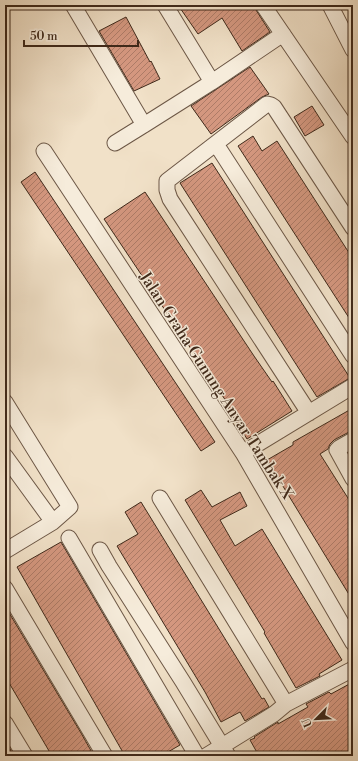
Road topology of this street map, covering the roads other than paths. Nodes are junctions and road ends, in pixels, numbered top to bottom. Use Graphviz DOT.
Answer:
graph roads {
  1 [pos="73,5"];
  2 [pos="165,5"];
  3 [pos="263,5"];
  4 [pos="330,5"];
  5 [pos="283,34"];
  6 [pos="353,50"];
  7 [pos="212,82"];
  8 [pos="144,125"];
  9 [pos="353,137"];
  10 [pos="115,143"];
  11 [pos="216,144"];
  12 [pos="44,151"];
  13 [pos="353,228"];
  14 [pos="353,356"];
  15 [pos="353,386"];
  16 [pos="5,402"];
  17 [pos="309,413"];
  18 [pos="353,440"];
  19 [pos="243,453"];
  20 [pos="5,456"];
  21 [pos="353,479"];
  22 [pos="160,498"];
  23 [pos="53,522"];
  24 [pos="69,538"];
  25 [pos="100,550"];
  26 [pos="5,551"];
  27 [pos="5,588"];
  28 [pos="353,643"];
  29 [pos="353,669"];
  30 [pos="182,683"];
  31 [pos="162,693"];
  32 [pos="286,704"];
  33 [pos="5,723"];
  34 [pos="219,752"];
  35 [pos="25,756"];
  36 [pos="105,756"];
  37 [pos="197,756"];
  1 -- 8 [label="street"];
  2 -- 7 [label="street"];
  3 -- 5 [label="street"];
  4 -- 6 [label="street"];
  5 -- 7 [label="street"];
  5 -- 9 [label="street"];
  7 -- 8 [label="street"];
  8 -- 10 [label="street"];
  11 -- 13 [label="street"];
  11 -- 14 [label="street"];
  11 -- 17 [label="street"];
  12 -- 19 [label="street, Jalan Graha Gunung Anyar Tambak X"];
  15 -- 17 [label="street"];
  16 -- 23 [label="street"];
  17 -- 19 [label="street"];
  18 -- 21 [label="street"];
  19 -- 28 [label="street, Jalan Graha Gunung Anyar Tambak X"];
  20 -- 23 [label="street"];
  22 -- 32 [label="street"];
  23 -- 26 [label="street"];
  24 -- 31 [label="street"];
  25 -- 30 [label="street"];
  27 -- 36 [label="street"];
  29 -- 32 [label="street"];
  30 -- 31 [label="street"];
  30 -- 34 [label="street"];
  31 -- 37 [label="street"];
  32 -- 34 [label="street"];
  33 -- 35 [label="street"];
}
